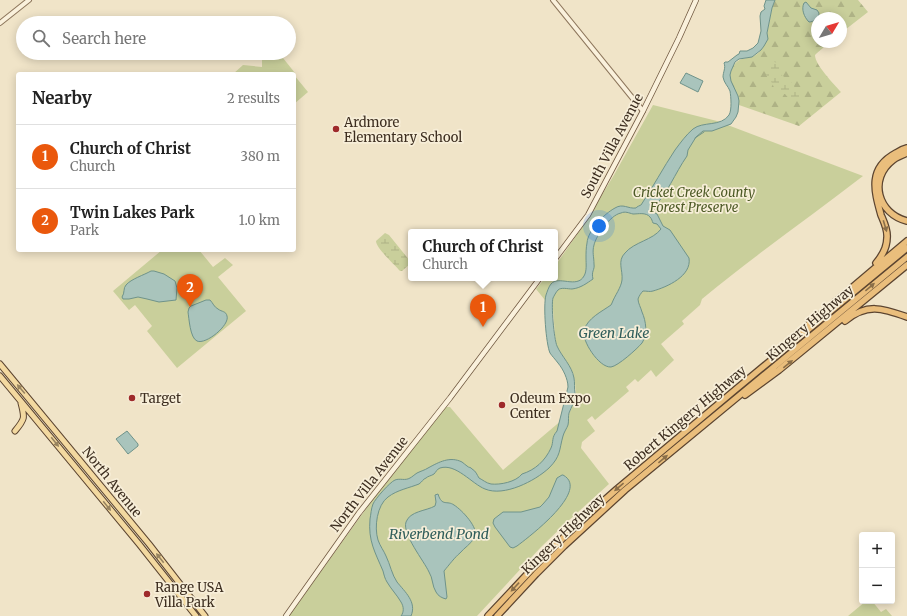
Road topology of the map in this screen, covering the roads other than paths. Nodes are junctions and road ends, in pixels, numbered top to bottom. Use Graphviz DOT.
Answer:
graph roads {
  1 [pos="29,0"];
  2 [pos="553,0"];
  3 [pos="696,0"];
  4 [pos="0,23"];
  5 [pos="643,111"];
  6 [pos="907,148"];
  7 [pos="907,153"];
  8 [pos="907,221"];
  9 [pos="907,241"];
  10 [pos="907,248"];
  11 [pos="558,255"];
  12 [pos="907,256"];
  13 [pos="907,265"];
  14 [pos="538,281"];
  15 [pos="828,307"];
  16 [pos="907,317"];
  17 [pos="807,348"];
  18 [pos="0,364"];
  19 [pos="0,376"];
  20 [pos="735,390"];
  21 [pos="20,400"];
  22 [pos="700,428"];
  23 [pos="15,431"];
  24 [pos="196,616"];
  25 [pos="205,616"];
  26 [pos="286,616"];
  27 [pos="488,616"];
  28 [pos="497,616"];
  1 -- 4 [label="street"];
  2 -- 5 [label="street"];
  3 -- 5 [label="main road, South Villa Avenue"];
  5 -- 11 [label="main road, South Villa Avenue"];
  6 -- 15 [label="highway, one-way"];
  7 -- 8 [label="highway"];
  9 -- 15 [label="highway"];
  10 -- 20 [label="highway, Robert Kingery Highway"];
  22 -- 12 [label="highway, Kingery Highway, one-way"];
  13 -- 17 [label="highway"];
  14 -- 26 [label="main road, North Villa Avenue"];
  15 -- 20 [label="highway"];
  16 -- 17 [label="highway"];
  22 -- 17 [label="highway, one-way"];
  25 -- 18 [label="main road, North Avenue, one-way"];
  19 -- 21 [label="main road, North Avenue"];
  20 -- 27 [label="highway, Robert Kingery Highway, one-way"];
  21 -- 23 [label="main road"];
  21 -- 24 [label="main road, North Avenue, one-way"];
  28 -- 22 [label="highway, Kingery Highway, one-way"];
}
